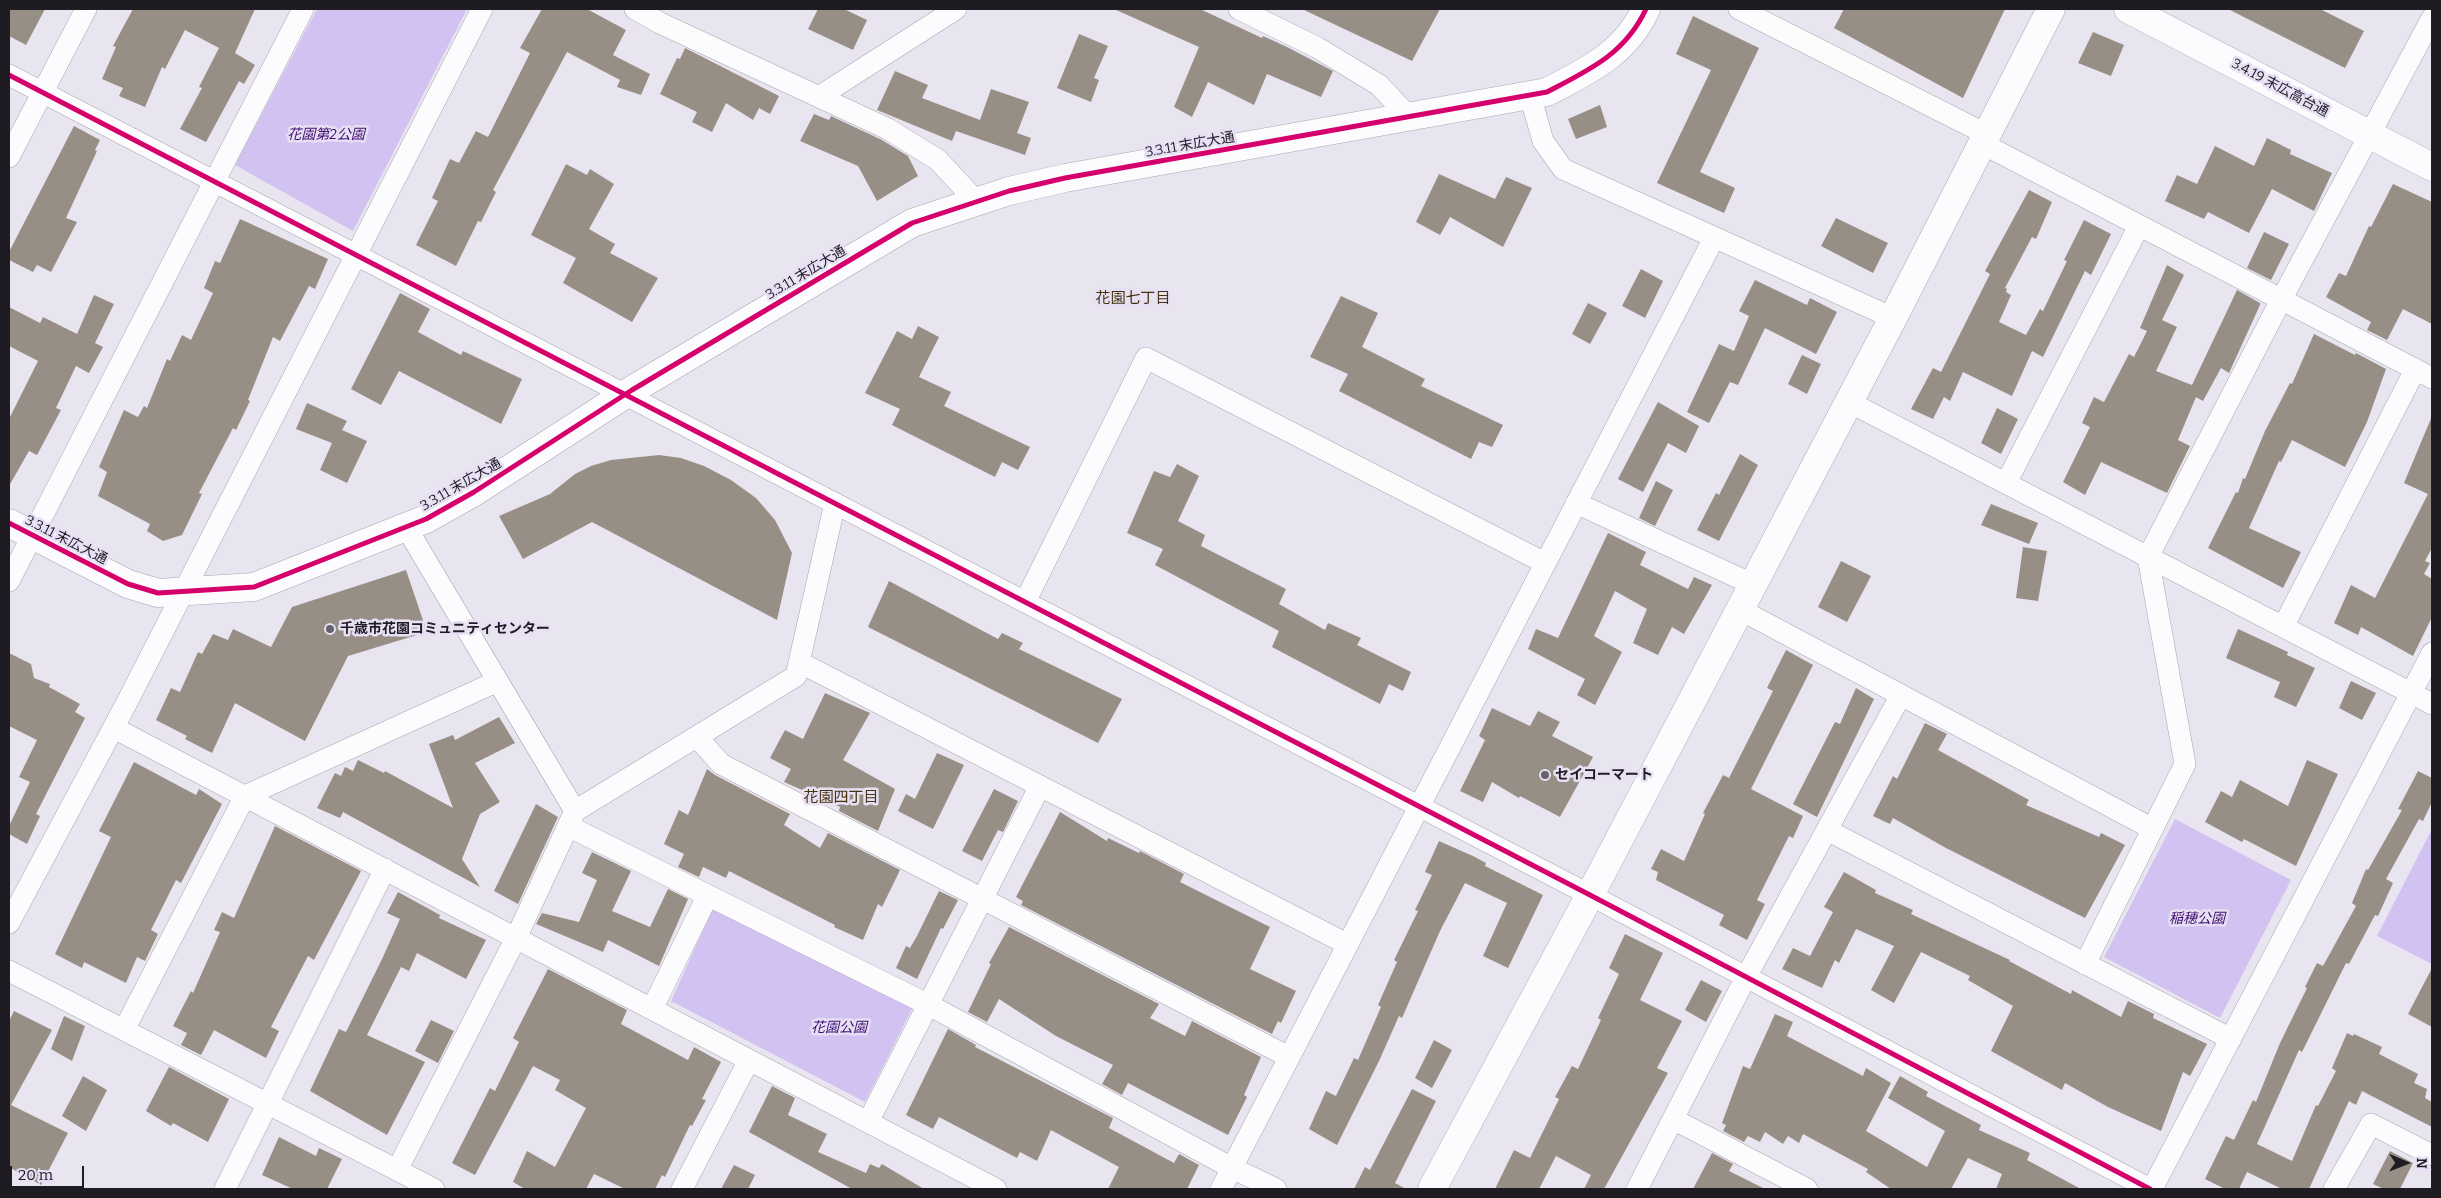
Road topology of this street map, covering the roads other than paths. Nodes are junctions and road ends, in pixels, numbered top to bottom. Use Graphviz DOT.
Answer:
graph roads {
  1 [pos="86,9"];
  2 [pos="303,9"];
  3 [pos="482,9"];
  4 [pos="635,9"];
  5 [pos="956,9"];
  6 [pos="1239,9"];
  7 [pos="1646,9"];
  8 [pos="1739,9"];
  9 [pos="2051,9"];
  10 [pos="2128,9"];
  11 [pos="2432,18"];
  12 [pos="9,75"];
  13 [pos="42,92"];
  14 [pos="1530,95"];
  15 [pos="820,96"];
  16 [pos="1409,117"];
  17 [pos="2371,136"];
  18 [pos="1985,140"];
  19 [pos="9,157"];
  20 [pos="2432,167"];
  21 [pos="214,180"];
  22 [pos="976,201"];
  23 [pos="2139,226"];
  24 [pos="1714,238"];
  25 [pos="358,255"];
  26 [pos="2281,300"];
  27 [pos="1893,318"];
  28 [pos="2424,374"];
  29 [pos="626,395"];
  30 [pos="1849,402"];
  31 [pos="2006,483"];
  32 [pos="835,503"];
  33 [pos="1576,503"];
  34 [pos="9,523"];
  35 [pos="406,527"];
  36 [pos="33,536"];
  37 [pos="2148,557"];
  38 [pos="1545,562"];
  39 [pos="9,581"];
  40 [pos="1752,584"];
  41 [pos="182,593"];
  42 [pos="1025,602"];
  43 [pos="1739,609"];
  44 [pos="2283,627"];
  45 [pos="2432,653"];
  46 [pos="799,662"];
  47 [pos="498,681"];
  48 [pos="2411,694"];
  49 [pos="1901,695"];
  50 [pos="2432,704"];
  51 [pos="114,728"];
  52 [pos="697,737"];
  53 [pos="1040,786"];
  54 [pos="246,796"];
  55 [pos="1418,806"];
  56 [pos="572,819"];
  57 [pos="2151,828"];
  58 [pos="1827,830"];
  59 [pos="385,869"];
  60 [pos="708,895"];
  61 [pos="1590,895"];
  62 [pos="983,898"];
  63 [pos="9,923"];
  64 [pos="516,938"];
  65 [pos="1347,944"];
  66 [pos="2085,964"];
  67 [pos="9,971"];
  68 [pos="1746,977"];
  69 [pos="927,1004"];
  70 [pos="652,1009"];
  71 [pos="124,1030"];
  72 [pos="2231,1039"];
  73 [pos="1289,1057"];
  74 [pos="749,1060"];
  75 [pos="268,1104"];
  76 [pos="1672,1120"];
  77 [pos="868,1122"];
  78 [pos="2431,1153"];
  79 [pos="1232,1168"];
  80 [pos="396,1170"];
  81 [pos="225,1189"];
  82 [pos="434,1189"];
  83 [pos="682,1189"];
  84 [pos="996,1189"];
  85 [pos="1221,1189"];
  86 [pos="1276,1189"];
  87 [pos="1432,1189"];
  88 [pos="1636,1189"];
  89 [pos="1806,1189"];
  90 [pos="2151,1189"];
  91 [pos="2334,1189"];
  1 -- 13 [label="street"];
  2 -- 21 [label="street"];
  3 -- 25 [label="street"];
  4 -- 15 [label="street"];
  5 -- 15 [label="street"];
  6 -- 16 [label="street"];
  7 -- 14 [label="street, 3.3.11 末広大通"];
  8 -- 18 [label="street"];
  9 -- 18 [label="street"];
  10 -- 17 [label="street, 3.4.19 末広高台通"];
  11 -- 17 [label="street"];
  12 -- 13 [label="street"];
  13 -- 19 [label="street"];
  13 -- 21 [label="street"];
  14 -- 16 [label="street, 3.3.11 末広大通"];
  14 -- 24 [label="street"];
  15 -- 22 [label="street"];
  16 -- 22 [label="street, 3.3.11 末広大通"];
  17 -- 20 [label="street, 3.4.19 末広高台通"];
  17 -- 26 [label="street"];
  18 -- 23 [label="street"];
  18 -- 27 [label="street"];
  21 -- 25 [label="street"];
  21 -- 36 [label="street"];
  22 -- 29 [label="street, 3.3.11 末広大通"];
  23 -- 26 [label="street"];
  23 -- 31 [label="street"];
  24 -- 27 [label="street"];
  24 -- 33 [label="street"];
  25 -- 29 [label="street"];
  25 -- 41 [label="street"];
  26 -- 28 [label="street"];
  26 -- 37 [label="street"];
  27 -- 30 [label="street"];
  28 -- 44 [label="street"];
  29 -- 32 [label="street"];
  29 -- 35 [label="street, 3.3.11 末広大通"];
  30 -- 31 [label="street"];
  30 -- 40 [label="street"];
  31 -- 37 [label="street"];
  32 -- 42 [label="street"];
  32 -- 46 [label="street"];
  33 -- 38 [label="street"];
  33 -- 40 [label="street"];
  34 -- 36 [label="street, 3.3.11 末広大通"];
  35 -- 41 [label="street, 3.3.11 末広大通"];
  35 -- 47 [label="street"];
  36 -- 39 [label="street"];
  36 -- 41 [label="street, 3.3.11 末広大通"];
  37 -- 44 [label="street"];
  37 -- 57 [label="street"];
  38 -- 42 [label="street"];
  38 -- 55 [label="street"];
  40 -- 43 [label="street"];
  41 -- 51 [label="street"];
  42 -- 55 [label="street"];
  43 -- 49 [label="street"];
  43 -- 61 [label="street"];
  44 -- 48 [label="street"];
  45 -- 48 [label="street"];
  46 -- 52 [label="street"];
  46 -- 53 [label="street"];
  47 -- 54 [label="street"];
  47 -- 56 [label="street"];
  48 -- 50 [label="street"];
  48 -- 72 [label="street"];
  49 -- 57 [label="street"];
  49 -- 58 [label="street"];
  51 -- 54 [label="street"];
  51 -- 63 [label="street"];
  52 -- 56 [label="street"];
  52 -- 62 [label="street"];
  53 -- 62 [label="street"];
  53 -- 65 [label="street"];
  54 -- 59 [label="street"];
  54 -- 71 [label="street"];
  55 -- 61 [label="street"];
  55 -- 65 [label="street"];
  56 -- 60 [label="street"];
  56 -- 64 [label="street"];
  57 -- 66 [label="street"];
  58 -- 66 [label="street"];
  58 -- 68 [label="street"];
  59 -- 64 [label="street"];
  59 -- 75 [label="street"];
  60 -- 69 [label="street"];
  60 -- 70 [label="street"];
  61 -- 68 [label="street"];
  61 -- 87 [label="street"];
  62 -- 69 [label="street"];
  62 -- 73 [label="street"];
  64 -- 70 [label="street"];
  64 -- 80 [label="street"];
  65 -- 73 [label="street"];
  66 -- 72 [label="street"];
  67 -- 71 [label="street"];
  68 -- 76 [label="street"];
  68 -- 90 [label="street"];
  69 -- 77 [label="street"];
  69 -- 79 [label="street"];
  70 -- 74 [label="street"];
  71 -- 75 [label="street"];
  72 -- 90 [label="street"];
  73 -- 79 [label="street"];
  74 -- 77 [label="street"];
  74 -- 83 [label="street"];
  75 -- 80 [label="street"];
  75 -- 81 [label="street"];
  76 -- 88 [label="street"];
  76 -- 89 [label="street"];
  77 -- 84 [label="street"];
  78 -- 91 [label="street"];
  79 -- 85 [label="street"];
  79 -- 86 [label="street"];
  80 -- 82 [label="street"];
}
